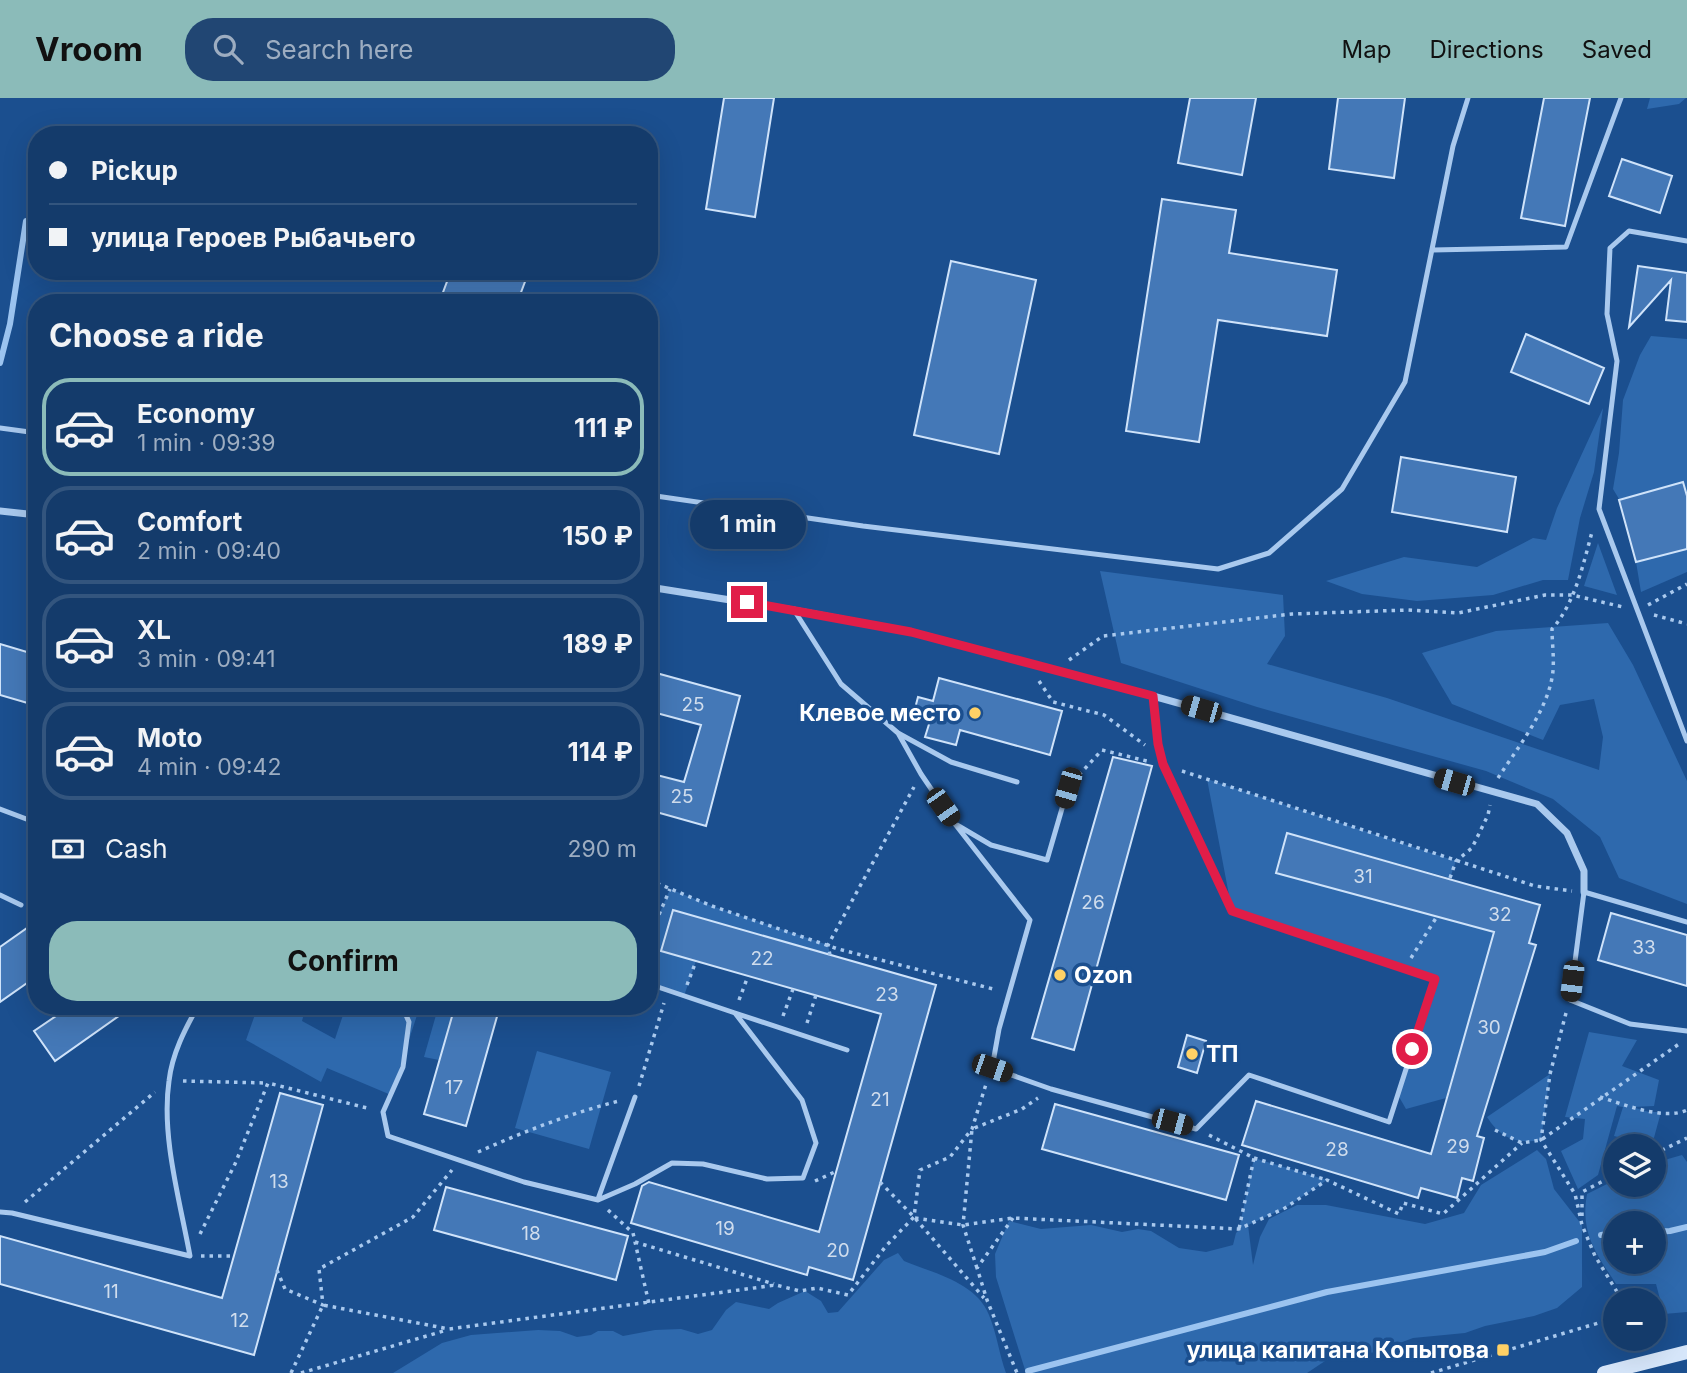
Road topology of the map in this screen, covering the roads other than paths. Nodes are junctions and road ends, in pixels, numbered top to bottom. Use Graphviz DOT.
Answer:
graph roads {
  1 [pos="1468,98"];
  2 [pos="1621,98"];
  3 [pos="1687,241"];
  4 [pos="1433,250"];
  5 [pos="0,428"];
  6 [pos="28,432"];
  7 [pos="658,496"];
  8 [pos="0,511"];
  9 [pos="28,514"];
  10 [pos="658,588"];
  11 [pos="793,610"];
  12 [pos="1153,696"];
  13 [pos="898,733"];
  14 [pos="1687,741"];
  15 [pos="1017,782"];
  16 [pos="1068,788"];
  17 [pos="0,809"];
  18 [pos="28,820"];
  19 [pos="955,824"];
  20 [pos="1584,892"];
  21 [pos="0,895"];
  22 [pos="21,905"];
  23 [pos="1687,922"];
  24 [pos="658,987"];
  25 [pos="735,1013"];
  26 [pos="193,1015"];
  27 [pos="406,1015"];
  28 [pos="1687,1031"];
  29 [pos="847,1050"];
  30 [pos="635,1097"];
  31 [pos="598,1200"];
  32 [pos="0,1212"];
  33 [pos="1687,1352"];
  34 [pos="1604,1373"];
  1 -- 4 [label="lane"];
  2 -- 4 [label="lane"];
  3 -- 14 [label="lane"];
  4 -- 7 [label="lane"];
  5 -- 6 [label="lane"];
  8 -- 9 [label="street"];
  10 -- 11 [label="street"];
  11 -- 12 [label="street"];
  11 -- 13 [label="lane"];
  12 -- 19 [label="lane"];
  12 -- 20 [label="street"];
  13 -- 15 [label="lane"];
  13 -- 19 [label="lane"];
  16 -- 19 [label="lane"];
  17 -- 18 [label="lane"];
  20 -- 23 [label="lane"];
  20 -- 28 [label="lane"];
  21 -- 22 [label="lane"];
  24 -- 25 [label="lane"];
  25 -- 29 [label="lane"];
  25 -- 31 [label="lane"];
  26 -- 32 [label="lane"];
  27 -- 31 [label="lane"];
  30 -- 31 [label="lane"];
  33 -- 34 [label="main road"];
}
